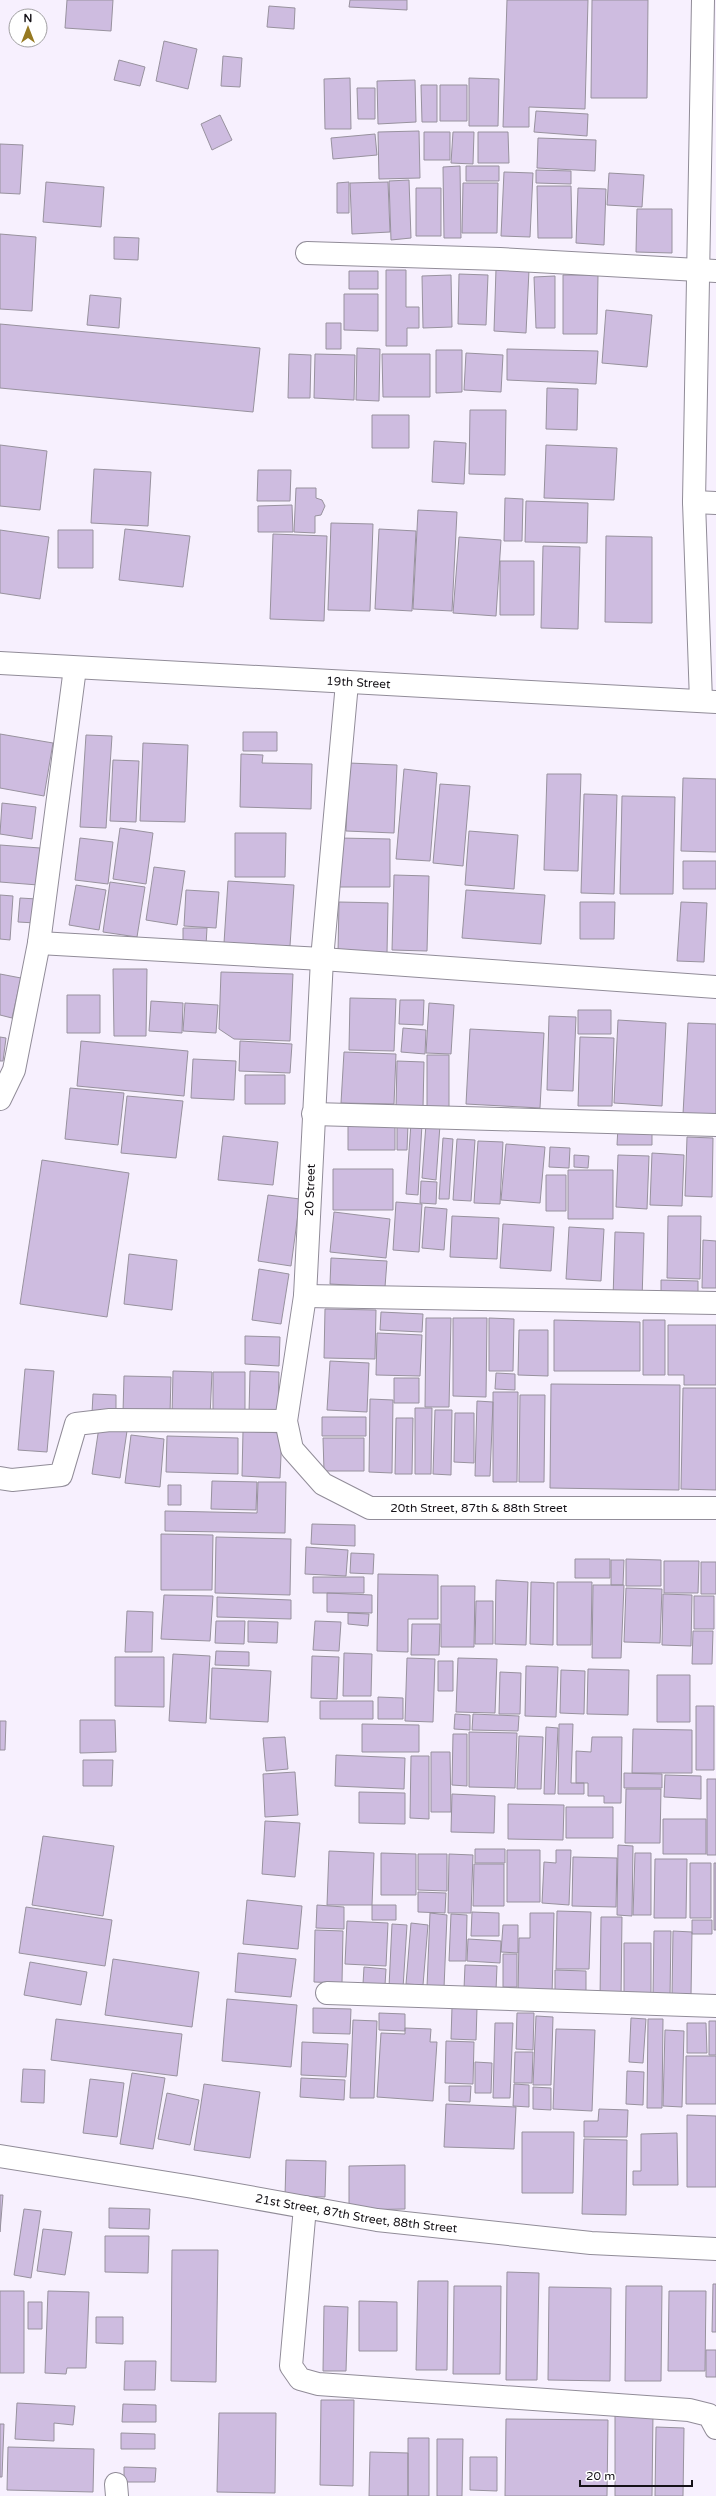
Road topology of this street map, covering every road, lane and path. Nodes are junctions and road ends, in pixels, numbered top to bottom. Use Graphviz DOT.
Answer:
graph roads {
  1 [pos="703,0"];
  2 [pos="709,71"];
  3 [pos="306,253"];
  4 [pos="707,271"];
  5 [pos="694,502"];
  6 [pos="716,503"];
  7 [pos="0,663"];
  8 [pos="75,668"];
  9 [pos="347,683"];
  10 [pos="708,702"];
  11 [pos="39,942"];
  12 [pos="322,959"];
  13 [pos="716,987"];
  14 [pos="0,1099"];
  15 [pos="313,1114"];
  16 [pos="716,1125"];
  17 [pos="305,1296"];
  18 [pos="716,1303"];
  19 [pos="286,1421"];
  20 [pos="0,1478"];
  21 [pos="716,1508"];
  22 [pos="327,1993"];
  23 [pos="716,2006"];
  24 [pos="0,2156"];
  25 [pos="305,2207"];
  26 [pos="716,2249"];
  27 [pos="716,2428"];
  1 -- 2 [label="street"];
  2 -- 4 [label="street"];
  3 -- 4 [label="street"];
  4 -- 5 [label="street"];
  5 -- 6 [label="street"];
  5 -- 10 [label="street"];
  7 -- 8 [label="street, 19th Street"];
  8 -- 9 [label="street, 19th Street"];
  8 -- 11 [label="street"];
  9 -- 10 [label="street, 19th Street"];
  9 -- 12 [label="street, 20 Street"];
  11 -- 12 [label="street"];
  11 -- 14 [label="street"];
  12 -- 13 [label="street"];
  12 -- 15 [label="street, 20 Street"];
  15 -- 16 [label="street"];
  15 -- 17 [label="street, 20 Street"];
  17 -- 18 [label="street"];
  17 -- 19 [label="street, 20 Street"];
  19 -- 20 [label="street"];
  19 -- 21 [label="street, 20th Street, 87th & 88th Street"];
  22 -- 23 [label="street"];
  24 -- 25 [label="street, 21st Street, 87th Street, 88th Street"];
  25 -- 26 [label="street, 21st Street, 87th Street, 88th Street"];
  25 -- 27 [label="street"];
}
